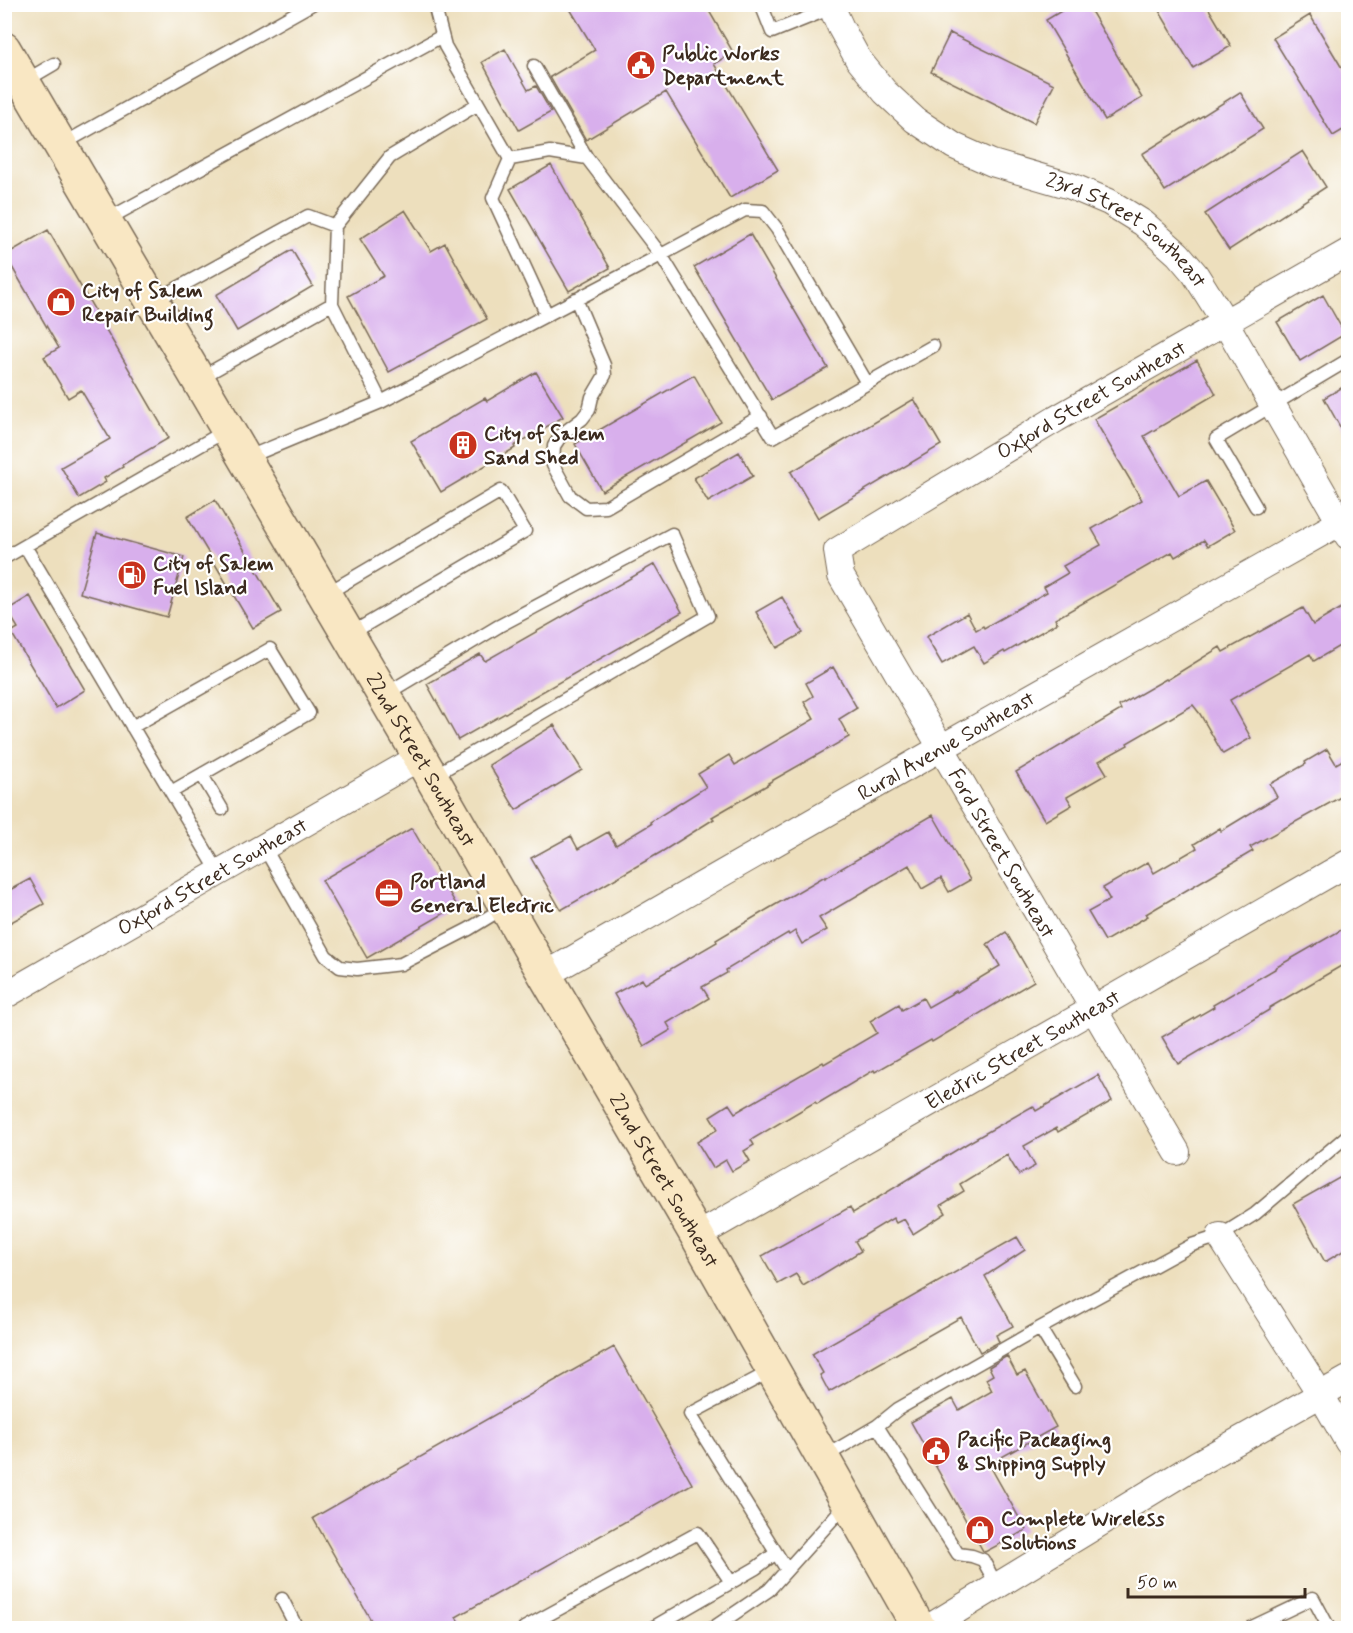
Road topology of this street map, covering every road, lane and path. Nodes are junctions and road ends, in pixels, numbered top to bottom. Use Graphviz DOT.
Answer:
graph roads {
  1 [pos="312,4"];
  2 [pos="434,4"];
  3 [pos="761,4"];
  4 [pos="834,6"];
  5 [pos="442,36"];
  6 [pos="4,49"];
  7 [pos="54,64"];
  8 [pos="534,66"];
  9 [pos="24,82"];
  10 [pos="478,104"];
  11 [pos="61,145"];
  12 [pos="587,158"];
  13 [pos="510,159"];
  14 [pos="105,220"];
  15 [pos="334,226"];
  16 [pos="1348,252"];
  17 [pos="661,255"];
  18 [pos="576,299"];
  19 [pos="153,302"];
  20 [pos="332,304"];
  21 [pos="547,315"];
  22 [pos="1225,322"];
  23 [pos="933,346"];
  24 [pos="1348,360"];
  25 [pos="198,379"];
  26 [pos="867,383"];
  27 [pos="381,402"];
  28 [pos="1273,405"];
  29 [pos="761,416"];
  30 [pos="228,429"];
  31 [pos="245,458"];
  32 [pos="1256,507"];
  33 [pos="1346,525"];
  34 [pos="25,546"];
  35 [pos="837,551"];
  36 [pos="4,558"];
  37 [pos="325,594"];
  38 [pos="349,635"];
  39 [pos="384,695"];
  40 [pos="132,727"];
  41 [pos="941,748"];
  42 [pos="426,767"];
  43 [pos="202,775"];
  44 [pos="171,792"];
  45 [pos="222,809"];
  46 [pos="264,847"];
  47 [pos="1348,863"];
  48 [pos="219,873"];
  49 [pos="506,907"];
  50 [pos="545,975"];
  51 [pos="4,996"];
  52 [pos="1094,1010"];
  53 [pos="1348,1135"];
  54 [pos="1177,1152"];
  55 [pos="696,1236"];
  56 [pos="1220,1236"];
  57 [pos="1040,1328"];
  58 [pos="773,1370"];
  59 [pos="1348,1379"];
  60 [pos="1075,1386"];
  61 [pos="1320,1395"];
  62 [pos="877,1426"];
  63 [pos="1348,1442"];
  64 [pos="823,1458"];
  65 [pos="848,1502"];
  66 [pos="776,1553"];
  67 [pos="787,1570"];
  68 [pos="730,1582"];
  69 [pos="997,1586"];
  70 [pos="282,1599"];
  71 [pos="297,1629"];
  72 [pos="524,1629"];
  73 [pos="652,1629"];
  74 [pos="713,1629"];
  75 [pos="920,1629"];
  76 [pos="928,1629"];
  77 [pos="1250,1629"];
  78 [pos="1329,1629"];
  1 -- 11 [label="lane"];
  2 -- 5 [label="lane"];
  3 -- 4 [label="lane"];
  4 -- 22 [label="street, 23rd Street Southeast"];
  5 -- 10 [label="lane"];
  5 -- 14 [label="lane"];
  6 -- 9 [label="street, 22nd Street Southeast"];
  7 -- 9 [label="lane"];
  8 -- 12 [label="lane"];
  9 -- 11 [label="street, 22nd Street Southeast"];
  10 -- 13 [label="lane"];
  10 -- 15 [label="lane"];
  11 -- 14 [label="street, 22nd Street Southeast"];
  12 -- 13 [label="lane"];
  12 -- 17 [label="lane"];
  13 -- 21 [label="lane"];
  14 -- 19 [label="street, 22nd Street Southeast"];
  15 -- 19 [label="lane"];
  15 -- 20 [label="lane"];
  16 -- 22 [label="street, Oxford Street Southeast"];
  17 -- 18 [label="lane"];
  17 -- 26 [label="lane"];
  17 -- 29 [label="lane"];
  18 -- 21 [label="lane"];
  18 -- 29 [label="lane"];
  19 -- 25 [label="street, 22nd Street Southeast"];
  20 -- 25 [label="lane"];
  20 -- 27 [label="lane"];
  21 -- 27 [label="lane"];
  22 -- 28 [label="street, 23rd Street Southeast"];
  22 -- 35 [label="street, Oxford Street Southeast"];
  23 -- 26 [label="lane"];
  24 -- 28 [label="lane"];
  25 -- 30 [label="street, 22nd Street Southeast"];
  26 -- 29 [label="lane"];
  27 -- 31 [label="lane"];
  28 -- 32 [label="lane"];
  28 -- 33 [label="street, 23rd Street Southeast"];
  30 -- 31 [label="street, 22nd Street Southeast"];
  30 -- 34 [label="lane"];
  31 -- 37 [label="street, 22nd Street Southeast"];
  33 -- 41 [label="street, Rural Avenue Southeast"];
  34 -- 36 [label="lane"];
  34 -- 40 [label="lane"];
  35 -- 41 [label="street, Ford Street Southeast"];
  37 -- 38 [label="street, 22nd Street Southeast"];
  37 -- 38 [label="lane"];
  38 -- 39 [label="street, 22nd Street Southeast"];
  39 -- 42 [label="street, 22nd Street Southeast"];
  39 -- 42 [label="lane"];
  40 -- 43 [label="lane"];
  40 -- 44 [label="lane"];
  41 -- 50 [label="street, Rural Avenue Southeast"];
  41 -- 52 [label="street, Ford Street Southeast"];
  42 -- 46 [label="street, Oxford Street Southeast"];
  42 -- 49 [label="street, 22nd Street Southeast"];
  43 -- 44 [label="lane"];
  43 -- 45 [label="lane"];
  44 -- 48 [label="lane"];
  46 -- 48 [label="street, Oxford Street Southeast"];
  46 -- 49 [label="lane"];
  47 -- 52 [label="street, Electric Street Southeast"];
  48 -- 51 [label="street, Oxford Street Southeast"];
  49 -- 50 [label="street, 22nd Street Southeast"];
  50 -- 55 [label="street, 22nd Street Southeast"];
  52 -- 54 [label="street, Ford Street Southeast"];
  52 -- 55 [label="street, Electric Street Southeast"];
  53 -- 56 [label="lane"];
  55 -- 58 [label="street, 22nd Street Southeast"];
  56 -- 57 [label="lane"];
  56 -- 61 [label="street"];
  57 -- 60 [label="lane"];
  57 -- 62 [label="lane"];
  58 -- 64 [label="street, 22nd Street Southeast"];
  58 -- 66 [label="lane"];
  59 -- 61 [label="street"];
  61 -- 63 [label="street"];
  61 -- 69 [label="street"];
  62 -- 64 [label="lane"];
  62 -- 69 [label="lane"];
  64 -- 65 [label="street, 22nd Street Southeast"];
  65 -- 67 [label="lane"];
  65 -- 75 [label="street, 22nd Street Southeast"];
  66 -- 67 [label="lane"];
  66 -- 68 [label="lane"];
  67 -- 74 [label="lane"];
  68 -- 72 [label="lane"];
  68 -- 73 [label="lane"];
  69 -- 76 [label="street"];
  70 -- 71 [label="lane"];
  77 -- 78 [label="lane"];
}
